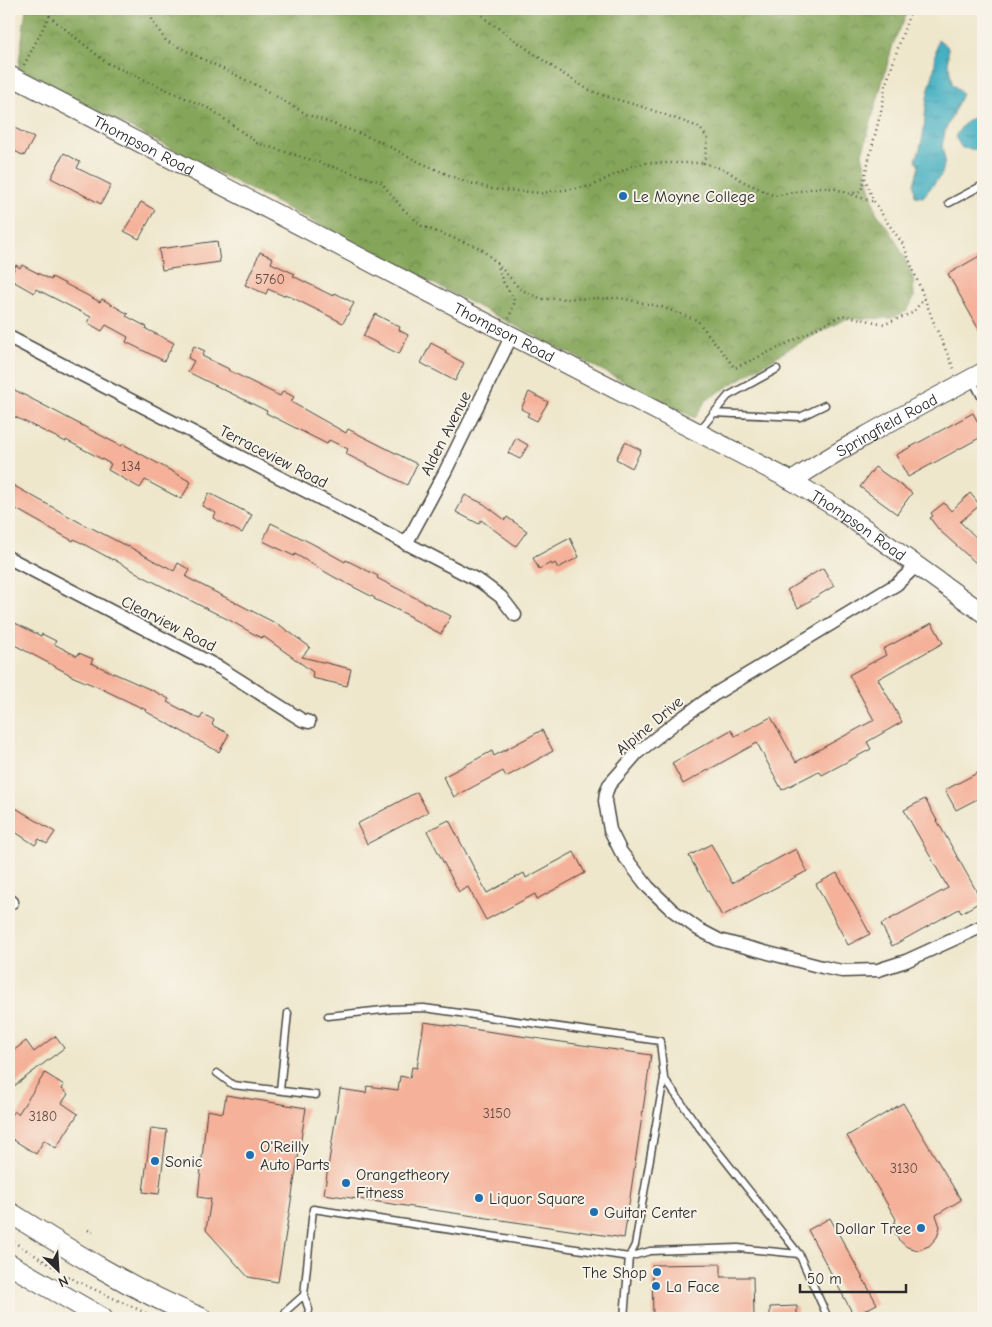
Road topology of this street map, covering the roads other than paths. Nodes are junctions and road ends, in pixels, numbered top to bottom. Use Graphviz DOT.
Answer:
graph roads {
  1 [pos="13,77"];
  2 [pos="983,185"];
  3 [pos="949,203"];
  4 [pos="509,333"];
  5 [pos="9,337"];
  6 [pos="777,369"];
  7 [pos="972,378"];
  8 [pos="983,401"];
  9 [pos="825,405"];
  10 [pos="713,413"];
  11 [pos="698,432"];
  12 [pos="792,482"];
  13 [pos="406,544"];
  14 [pos="9,558"];
  15 [pos="917,565"];
  16 [pos="983,613"];
  17 [pos="515,615"];
  18 [pos="310,722"];
  19 [pos="983,926"];
  20 [pos="288,1013"];
  21 [pos="328,1016"];
  22 [pos="217,1073"];
  23 [pos="664,1078"];
  24 [pos="280,1090"];
  25 [pos="316,1095"];
  26 [pos="9,1212"];
  27 [pos="799,1254"];
  28 [pos="629,1257"];
  29 [pos="9,1264"];
  30 [pos="304,1295"];
  31 [pos="102,1318"];
  32 [pos="201,1318"];
  33 [pos="284,1318"];
  34 [pos="307,1318"];
  35 [pos="624,1318"];
  36 [pos="828,1318"];
  1 -- 4 [label="street, Thompson Road"];
  2 -- 3 [label="lane"];
  4 -- 11 [label="street, Thompson Road"];
  4 -- 13 [label="street, Alden Avenue"];
  5 -- 13 [label="street, Terraceview Road"];
  6 -- 10 [label="lane"];
  7 -- 8 [label="lane"];
  7 -- 12 [label="street, Springfield Road"];
  9 -- 10 [label="lane"];
  10 -- 11 [label="lane"];
  11 -- 12 [label="street, Thompson Road"];
  12 -- 15 [label="street, Thompson Road"];
  13 -- 17 [label="street, Terraceview Road"];
  14 -- 18 [label="street, Clearview Road"];
  15 -- 16 [label="street, Thompson Road"];
  15 -- 19 [label="street, Alpine Drive"];
  20 -- 24 [label="lane"];
  21 -- 23 [label="lane"];
  22 -- 24 [label="lane"];
  23 -- 27 [label="lane"];
  23 -- 28 [label="lane"];
  24 -- 25 [label="lane"];
  26 -- 32 [label="main road"];
  27 -- 28 [label="lane"];
  27 -- 36 [label="lane"];
  28 -- 30 [label="lane"];
  28 -- 35 [label="lane"];
  29 -- 31 [label="main road"];
  30 -- 33 [label="lane"];
  30 -- 34 [label="lane"];
}
